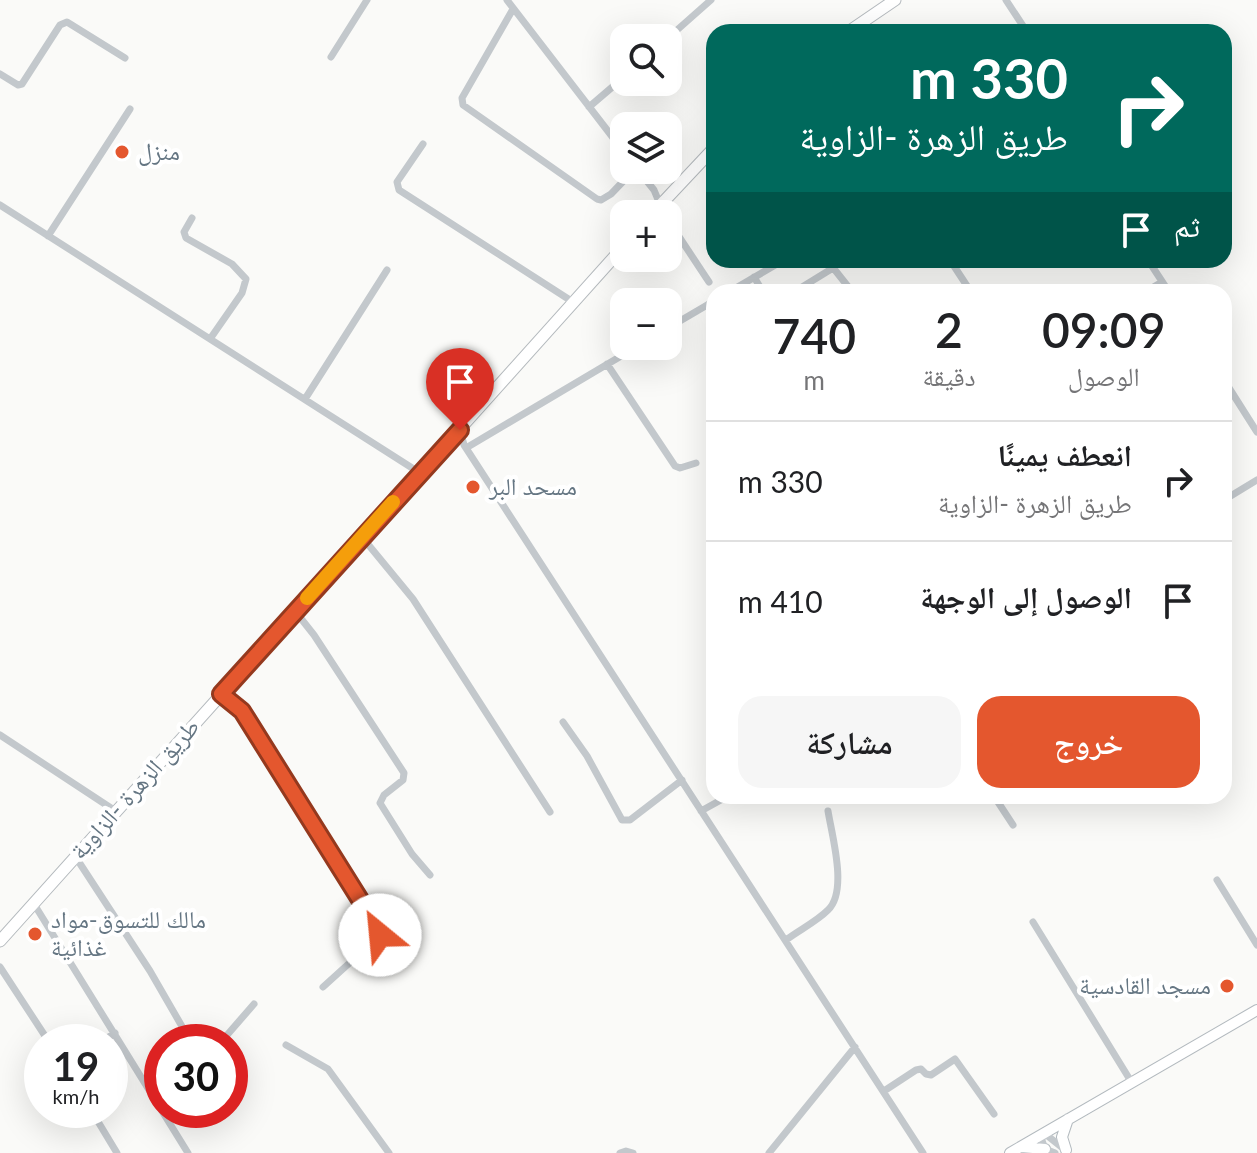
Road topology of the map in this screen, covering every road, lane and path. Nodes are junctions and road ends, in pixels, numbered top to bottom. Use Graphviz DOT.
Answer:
graph roads {
  1 [pos="367,0"];
  2 [pos="507,0"];
  3 [pos="711,0"];
  4 [pos="895,0"];
  5 [pos="1006,0"];
  6 [pos="513,9"];
  7 [pos="860,24"];
  8 [pos="1022,24"];
  9 [pos="682,26"];
  10 [pos="331,57"];
  11 [pos="125,58"];
  12 [pos="0,74"];
  13 [pos="610,89"];
  14 [pos="589,107"];
  15 [pos="130,109"];
  16 [pos="610,134"];
  17 [pos="423,144"];
  18 [pos="706,157"];
  19 [pos="621,184"];
  20 [pos="649,184"];
  21 [pos="654,190"];
  22 [pos="668,197"];
  23 [pos="656,200"];
  24 [pos="666,200"];
  25 [pos="0,205"];
  26 [pos="192,218"];
  27 [pos="48,236"];
  28 [pos="682,241"];
  29 [pos="610,261"];
  30 [pos="770,268"];
  31 [pos="833,268"];
  32 [pos="1153,268"];
  33 [pos="387,270"];
  34 [pos="754,277"];
  35 [pos="709,282"];
  36 [pos="1162,282"];
  37 [pos="742,284"];
  38 [pos="758,284"];
  39 [pos="807,284"];
  40 [pos="846,284"];
  41 [pos="1159,284"];
  42 [pos="573,302"];
  43 [pos="706,306"];
  44 [pos="682,320"];
  45 [pos="210,339"];
  46 [pos="614,360"];
  47 [pos="607,364"];
  48 [pos="1232,393"];
  49 [pos="305,399"];
  50 [pos="460,430"];
  51 [pos="1257,432"];
  52 [pos="446,445"];
  53 [pos="465,447"];
  54 [pos="696,463"];
  55 [pos="420,473"];
  56 [pos="1257,480"];
  57 [pos="1232,495"];
  58 [pos="362,537"];
  59 [pos="295,611"];
  60 [pos="221,694"];
  61 [pos="563,722"];
  62 [pos="0,735"];
  63 [pos="682,780"];
  64 [pos="714,804"];
  65 [pos="999,804"];
  66 [pos="114,810"];
  67 [pos="701,811"];
  68 [pos="828,811"];
  69 [pos="550,812"];
  70 [pos="1013,825"];
  71 [pos="75,856"];
  72 [pos="430,875"];
  73 [pos="1217,880"];
  74 [pos="34,904"];
  75 [pos="1033,922"];
  76 [pos="786,940"];
  77 [pos="0,941"];
  78 [pos="1257,945"];
  79 [pos="0,967"];
  80 [pos="323,987"];
  81 [pos="254,1004"];
  82 [pos="1257,1010"];
  83 [pos="37,1024"];
  84 [pos="109,1024"];
  85 [pos="181,1024"];
  86 [pos="237,1024"];
  87 [pos="286,1045"];
  88 [pos="855,1047"];
  89 [pos="128,1054"];
  90 [pos="1132,1083"];
  91 [pos="884,1091"];
  92 [pos="994,1114"];
  93 [pos="1068,1119"];
  94 [pos="102,1128"];
  95 [pos="1042,1134"];
  96 [pos="1015,1150"];
  97 [pos="1059,1151"];
  98 [pos="117,1153"];
  99 [pos="188,1153"];
  100 [pos="389,1153"];
  101 [pos="620,1153"];
  102 [pos="633,1153"];
  103 [pos="769,1153"];
  104 [pos="923,1153"];
  1 -- 10 [label="street"];
  2 -- 6 [label="street"];
  3 -- 9 [label="street"];
  4 -- 7 [label="main road"];
  5 -- 8 [label="street"];
  6 -- 14 [label="street"];
  6 -- 19 [label="street"];
  11 -- 12 [label="street"];
  13 -- 14 [label="street"];
  14 -- 16 [label="street"];
  15 -- 27 [label="street"];
  17 -- 42 [label="street"];
  18 -- 22 [label="main road"];
  20 -- 21 [label="street"];
  21 -- 22 [label="street"];
  21 -- 23 [label="street"];
  22 -- 24 [label="main road"];
  25 -- 27 [label="street"];
  26 -- 45 [label="street"];
  27 -- 45 [label="street"];
  28 -- 35 [label="street"];
  29 -- 42 [label="main road, طريق الزهرة -الزاوية"];
  30 -- 34 [label="street"];
  31 -- 39 [label="street"];
  31 -- 40 [label="street"];
  32 -- 36 [label="street"];
  33 -- 49 [label="street"];
  34 -- 37 [label="street"];
  34 -- 38 [label="street"];
  36 -- 41 [label="street"];
  42 -- 50 [label="main road, طريق الزهرة -الزاوية"];
  43 -- 44 [label="street"];
  45 -- 49 [label="street"];
  46 -- 47 [label="street"];
  47 -- 53 [label="street"];
  47 -- 54 [label="street"];
  48 -- 51 [label="street"];
  49 -- 55 [label="street"];
  50 -- 52 [label="main road, طريق الزهرة -الزاوية"];
  50 -- 53 [label="street"];
  52 -- 53 [label="street"];
  52 -- 55 [label="main road, طريق الزهرة -الزاوية"];
  53 -- 63 [label="street"];
  55 -- 58 [label="main road, طريق الزهرة -الزاوية"];
  56 -- 57 [label="street"];
  58 -- 59 [label="main road, طريق الزهرة -الزاوية"];
  58 -- 69 [label="street"];
  59 -- 60 [label="main road, طريق الزهرة -الزاوية"];
  59 -- 72 [label="street"];
  60 -- 66 [label="main road, طريق الزهرة -الزاوية"];
  60 -- 80 [label="street"];
  61 -- 63 [label="street"];
  62 -- 66 [label="street"];
  63 -- 67 [label="street"];
  64 -- 67 [label="street"];
  65 -- 70 [label="street"];
  66 -- 71 [label="main road, طريق الزهرة -الزاوية"];
  67 -- 76 [label="street"];
  68 -- 76 [label="street"];
  71 -- 74 [label="main road, طريق الزهرة -الزاوية"];
  71 -- 85 [label="street"];
  73 -- 78 [label="street"];
  74 -- 77 [label="main road, طريق الزهرة -الزاوية"];
  74 -- 84 [label="street"];
  75 -- 90 [label="street"];
  76 -- 88 [label="street"];
  79 -- 83 [label="street"];
  81 -- 86 [label="street"];
  82 -- 90 [label="street"];
  87 -- 100 [label="street"];
  88 -- 91 [label="street"];
  88 -- 103 [label="street"];
  89 -- 99 [label="street"];
  90 -- 93 [label="street"];
  91 -- 92 [label="street"];
  91 -- 104 [label="street"];
  93 -- 95 [label="street"];
  93 -- 97 [label="street"];
  94 -- 98 [label="street"];
  95 -- 96 [label="street"];
  95 -- 97 [label="street"];
  95 -- 97 [label="street"];
  96 -- 97 [label="street"];
  101 -- 102 [label="street"];
}
